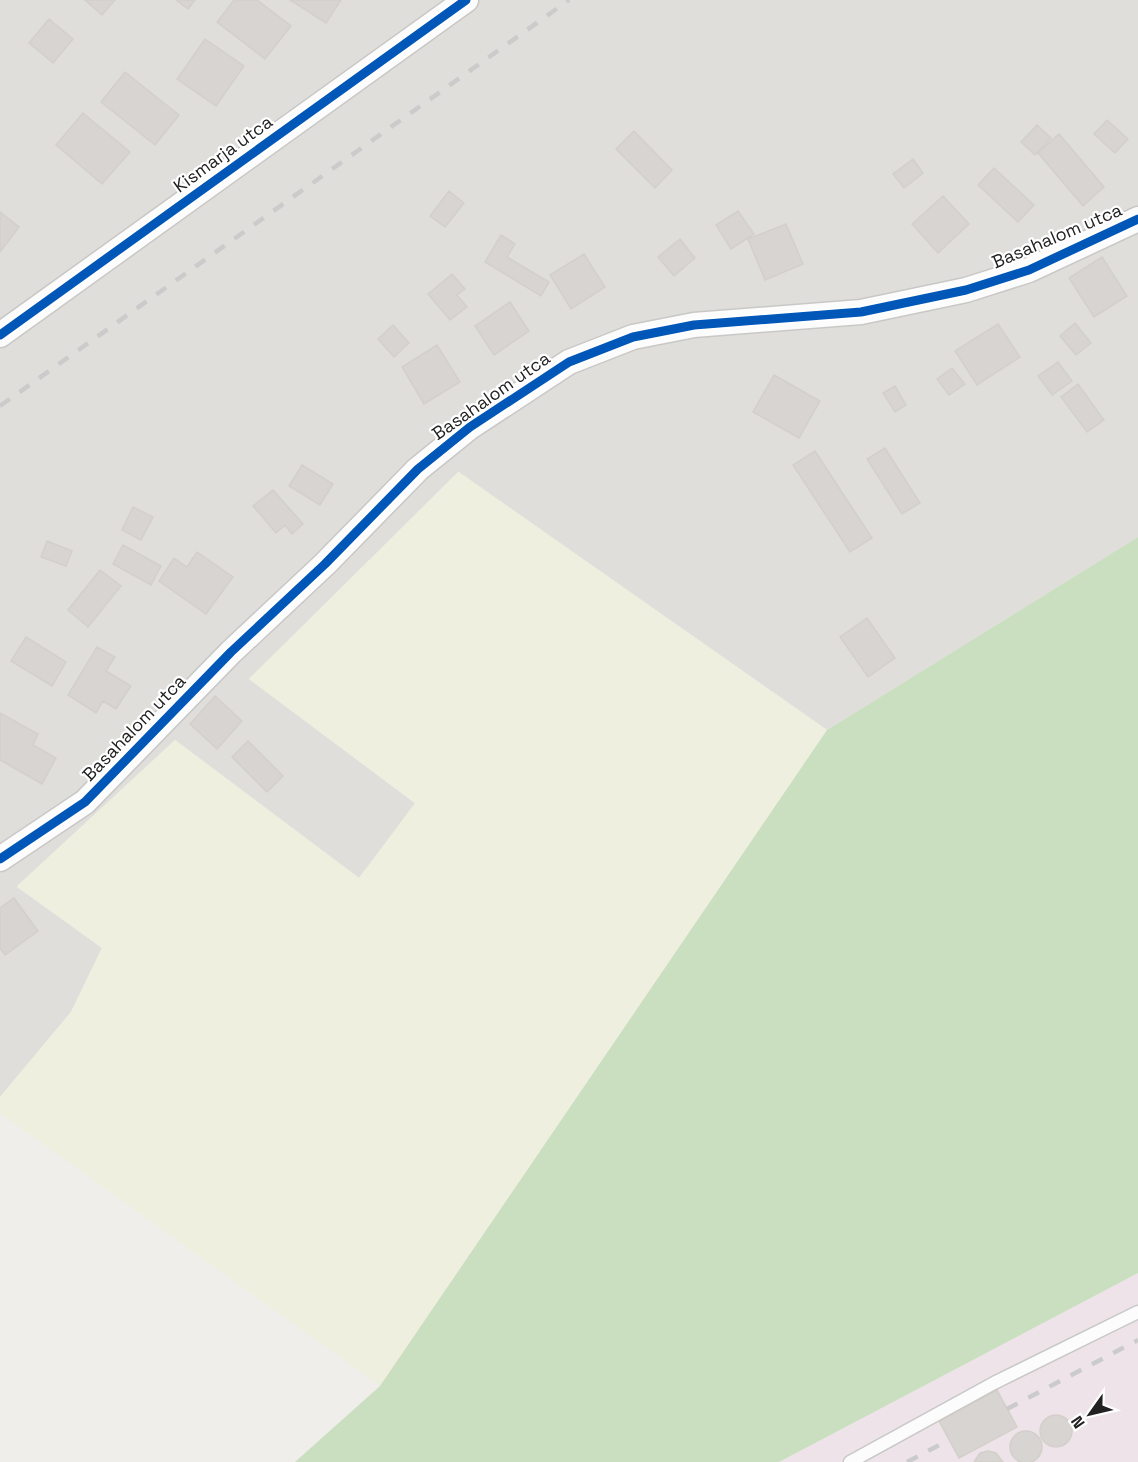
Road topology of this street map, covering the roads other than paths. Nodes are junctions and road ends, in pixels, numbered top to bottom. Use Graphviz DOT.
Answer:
graph roads {
  1 [pos="466,0"];
  2 [pos="1138,219"];
  3 [pos="0,335"];
  4 [pos="0,859"];
  5 [pos="1138,1312"];
  6 [pos="850,1462"];
  1 -- 3 [label="street, Kismarja utca"];
  2 -- 4 [label="street, Basahalom utca"];
  5 -- 6 [label="lane"];
}
